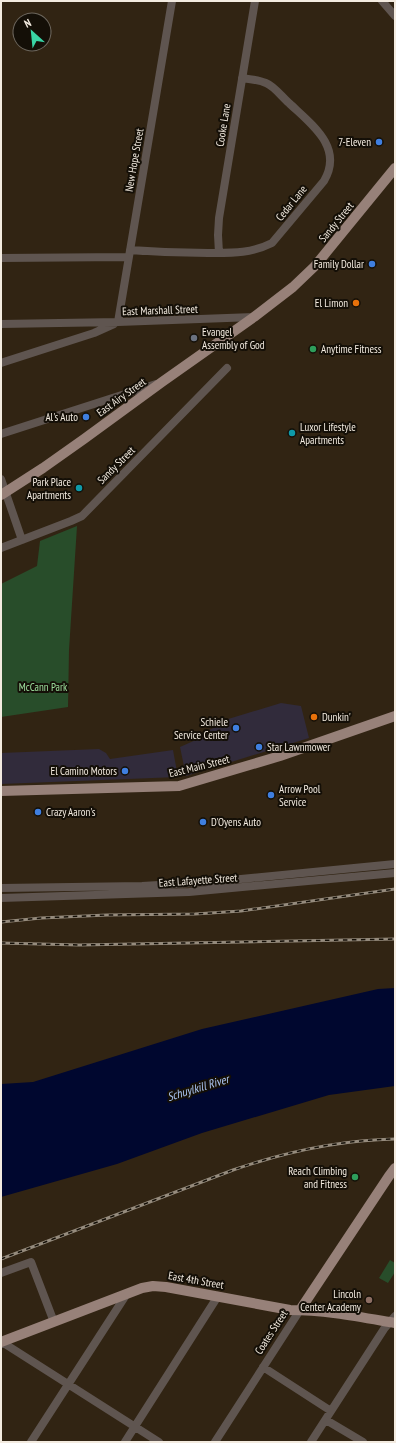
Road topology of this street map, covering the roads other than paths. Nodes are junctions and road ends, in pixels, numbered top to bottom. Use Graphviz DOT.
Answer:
graph roads {
  1 [pos="172,1"];
  2 [pos="255,1"];
  3 [pos="382,1"];
  4 [pos="395,16"];
  5 [pos="242,78"];
  6 [pos="395,168"];
  7 [pos="129,253"];
  8 [pos="219,253"];
  9 [pos="1,258"];
  10 [pos="254,317"];
  11 [pos="118,322"];
  12 [pos="1,324"];
  13 [pos="1,363"];
  14 [pos="227,368"];
  15 [pos="162,382"];
  16 [pos="1,434"];
  17 [pos="1,478"];
  18 [pos="3,494"];
  19 [pos="22,540"];
  20 [pos="1,548"];
  21 [pos="395,716"];
  22 [pos="1,791"];
  23 [pos="395,864"];
  24 [pos="395,873"];
  25 [pos="1,888"];
  26 [pos="1,898"];
  27 [pos="392,1172"];
  28 [pos="1,1273"];
  29 [pos="126,1295"];
  30 [pos="218,1296"];
  31 [pos="300,1310"];
  32 [pos="393,1320"];
  33 [pos="54,1322"];
  34 [pos="1,1343"];
  35 [pos="263,1367"];
  36 [pos="68,1384"];
  37 [pos="331,1411"];
  38 [pos="326,1420"];
  39 [pos="135,1427"];
  40 [pos="32,1442"];
  41 [pos="125,1442"];
  42 [pos="159,1442"];
  43 [pos="215,1442"];
  44 [pos="311,1442"];
  45 [pos="363,1442"];
  1 -- 7 [label="street, New Hope Street"];
  2 -- 5 [label="street, Cooke Lane"];
  3 -- 4 [label="street"];
  5 -- 8 [label="street, Cooke Lane"];
  5 -- 8 [label="street, Cedar Lane"];
  6 -- 10 [label="main road, Sandy Street"];
  7 -- 8 [label="street, Cedar Lane"];
  7 -- 9 [label="street, Cedar Lane"];
  7 -- 11 [label="street, New Hope Street"];
  10 -- 11 [label="street, East Marshall Street"];
  10 -- 15 [label="main road, East Airy Street"];
  11 -- 12 [label="street"];
  11 -- 13 [label="street, East Marshall Street"];
  14 -- 19 [label="street, Sandy Street"];
  15 -- 16 [label="street"];
  15 -- 18 [label="main road, East Airy Street"];
  17 -- 18 [label="street"];
  18 -- 19 [label="street"];
  19 -- 20 [label="street, Sandy Street"];
  21 -- 22 [label="main road, East Main Street"];
  23 -- 25 [label="street, East Lafayette Street"];
  24 -- 26 [label="street, East Lafayette Street"];
  27 -- 31 [label="main road, Coates Street"];
  28 -- 33 [label="street"];
  29 -- 30 [label="main road, East 4th Street"];
  29 -- 33 [label="main road, East 4th Street"];
  29 -- 36 [label="street"];
  30 -- 31 [label="main road, East 4th Street"];
  30 -- 39 [label="street"];
  31 -- 32 [label="main road, East 4th Street"];
  31 -- 35 [label="street, Coates Street"];
  32 -- 37 [label="street"];
  33 -- 34 [label="main road, East 4th Street"];
  34 -- 36 [label="street"];
  35 -- 37 [label="street"];
  35 -- 43 [label="street, Coates Street"];
  36 -- 39 [label="street"];
  36 -- 40 [label="street"];
  37 -- 38 [label="street"];
  38 -- 44 [label="street"];
  38 -- 45 [label="street"];
  39 -- 41 [label="street"];
  39 -- 42 [label="street"];
}
